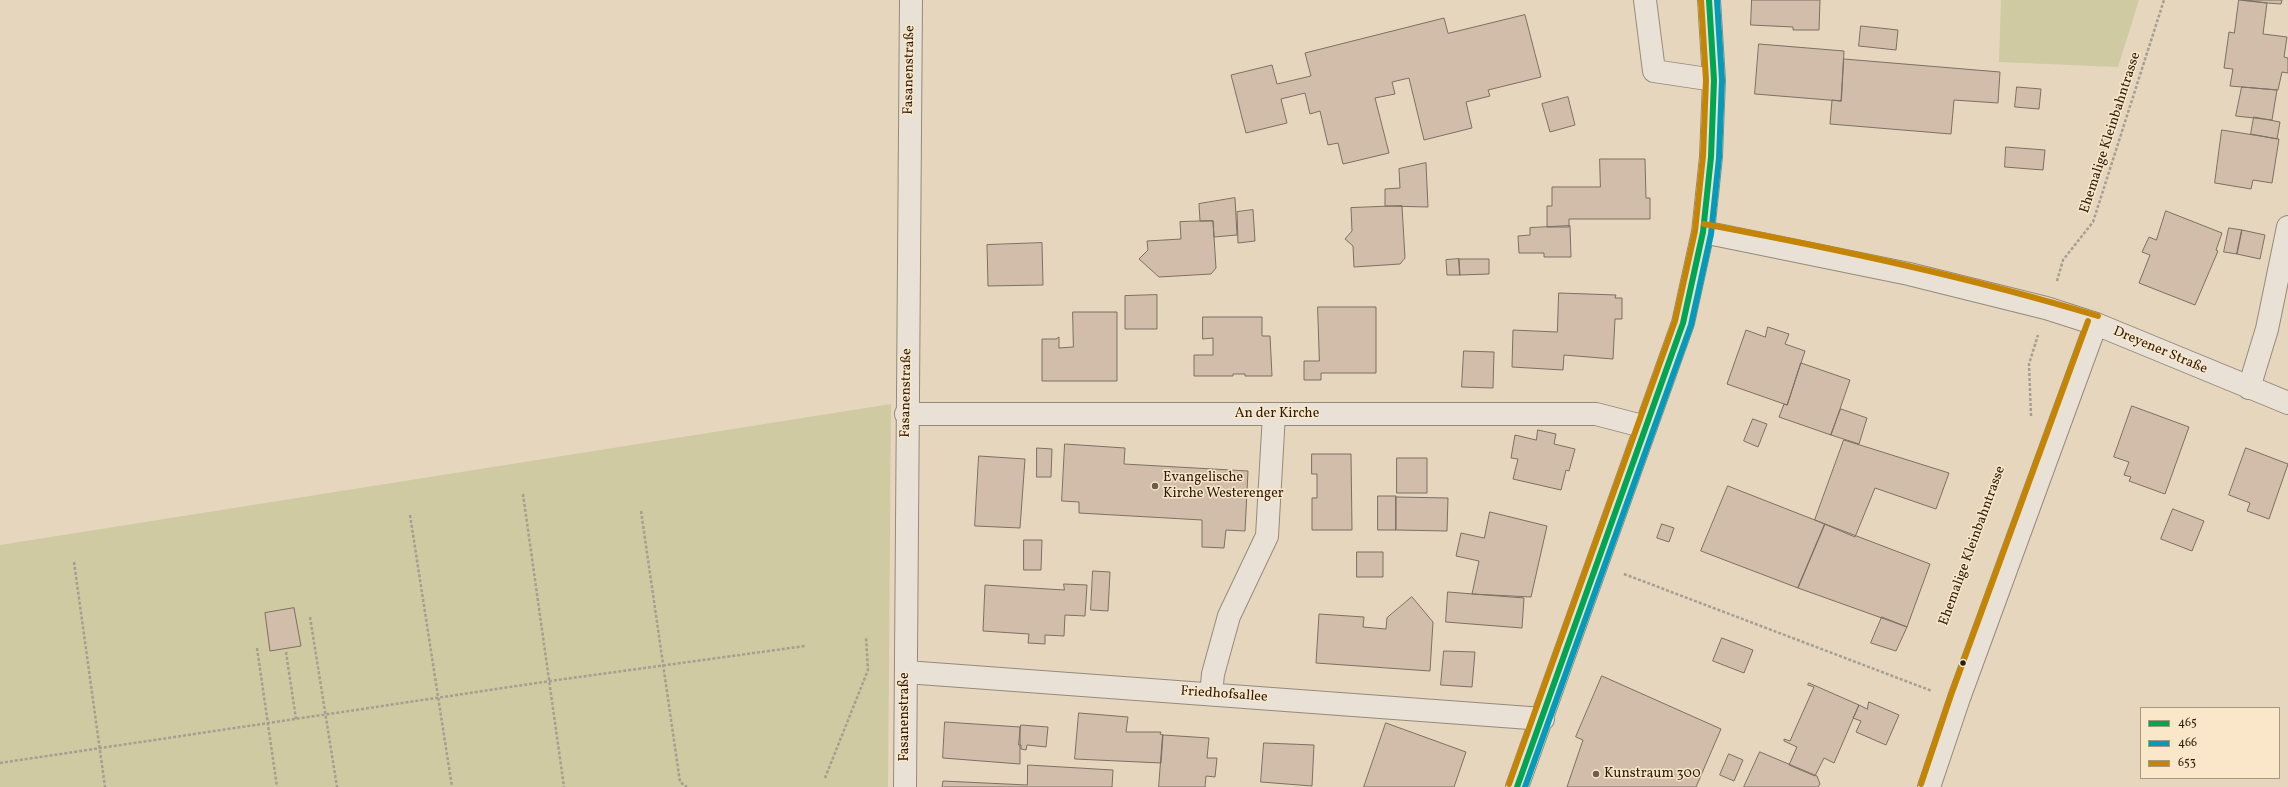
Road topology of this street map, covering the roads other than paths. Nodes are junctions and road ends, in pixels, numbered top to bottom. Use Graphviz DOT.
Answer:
graph roads {
  1 [pos="910,0"];
  2 [pos="1645,0"];
  3 [pos="1709,0"];
  4 [pos="1714,80"];
  5 [pos="2288,227"];
  6 [pos="1703,232"];
  7 [pos="2096,324"];
  8 [pos="2249,388"];
  9 [pos="2288,403"];
  10 [pos="906,414"];
  11 [pos="1274,414"];
  12 [pos="1646,427"];
  13 [pos="906,672"];
  14 [pos="1211,694"];
  15 [pos="1543,719"];
  16 [pos="1522,785"];
  17 [pos="905,787"];
  18 [pos="1929,787"];
  1 -- 10 [label="street, Fasanenstraße"];
  2 -- 4 [label="street"];
  3 -- 4 [label="street"];
  4 -- 6 [label="street"];
  5 -- 8 [label="street"];
  6 -- 7 [label="street, Dreyener Straße"];
  6 -- 12 [label="street"];
  7 -- 8 [label="street, Dreyener Straße"];
  7 -- 18 [label="street"];
  8 -- 9 [label="street, Dreyener Straße"];
  10 -- 11 [label="street, An der Kirche"];
  10 -- 13 [label="street, Fasanenstraße"];
  11 -- 12 [label="street, An der Kirche"];
  11 -- 14 [label="street"];
  12 -- 15 [label="street"];
  13 -- 14 [label="street, Friedhofsallee"];
  13 -- 17 [label="street, Fasanenstraße"];
  14 -- 15 [label="street, Friedhofsallee"];
  15 -- 16 [label="street"];
}
